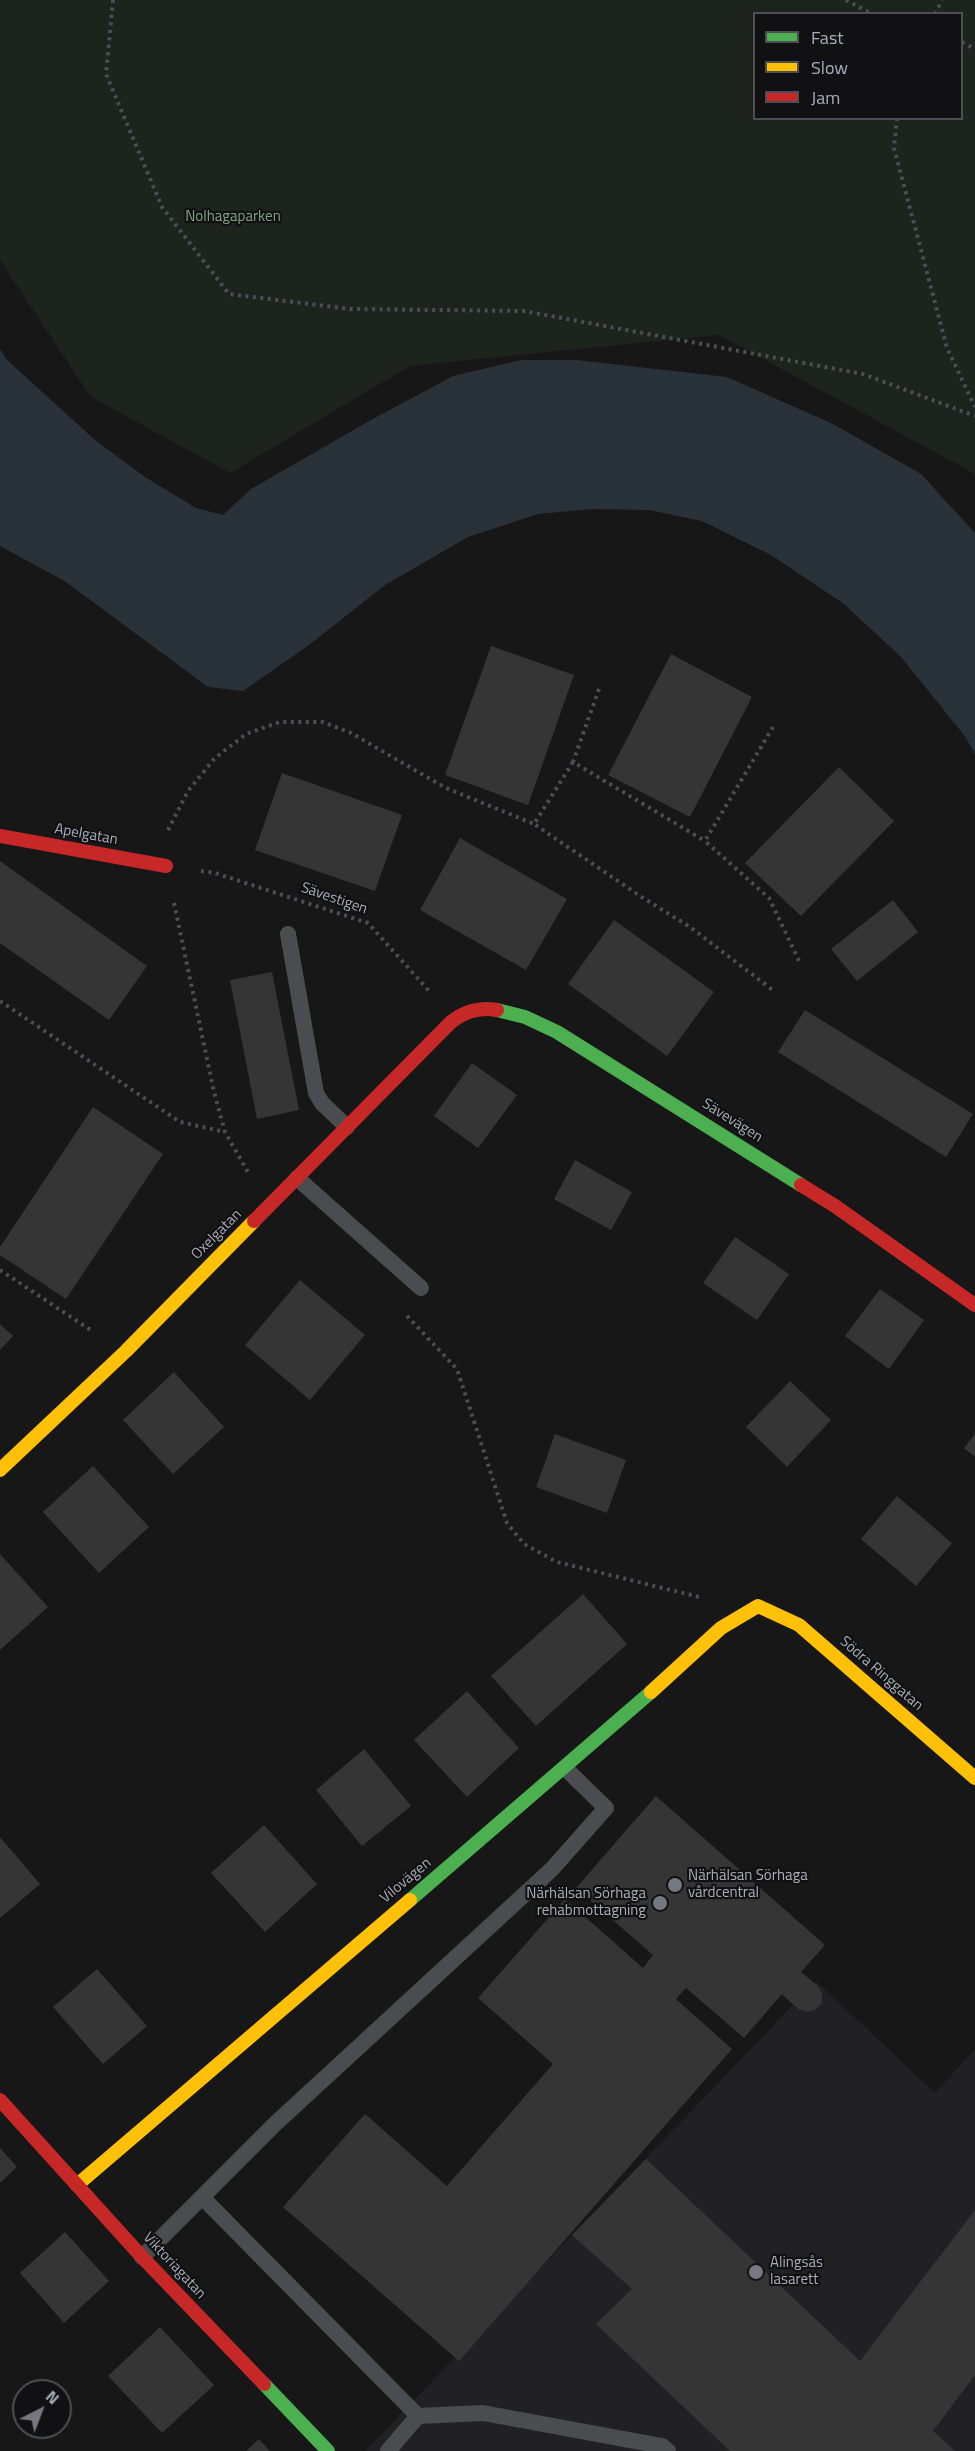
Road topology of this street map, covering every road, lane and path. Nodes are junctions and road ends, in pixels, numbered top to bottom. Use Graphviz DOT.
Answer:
graph roads {
  1 [pos="113,0"];
  2 [pos="846,0"];
  3 [pos="868,12"];
  4 [pos="897,120"];
  5 [pos="975,407"];
  6 [pos="975,416"];
  7 [pos="599,689"];
  8 [pos="773,727"];
  9 [pos="573,762"];
  10 [pos="534,824"];
  11 [pos="0,836"];
  12 [pos="705,841"];
  13 [pos="166,866"];
  14 [pos="288,934"];
  15 [pos="801,965"];
  16 [pos="774,991"];
  17 [pos="0,1000"];
  18 [pos="454,1020"];
  19 [pos="347,1127"];
  20 [pos="225,1132"];
  21 [pos="297,1178"];
  22 [pos="274,1201"];
  23 [pos="0,1270"];
  24 [pos="421,1288"];
  25 [pos="975,1305"];
  26 [pos="402,1312"];
  27 [pos="126,1351"];
  28 [pos="0,1470"];
  29 [pos="703,1598"];
  30 [pos="758,1606"];
  31 [pos="565,1768"];
  32 [pos="975,1778"];
  33 [pos="0,2100"];
  34 [pos="77,2185"];
  35 [pos="202,2197"];
  36 [pos="142,2257"];
  37 [pos="418,2416"];
  38 [pos="328,2451"];
  39 [pos="388,2451"];
  40 [pos="668,2451"];
  1 -- 6 [label="path"];
  2 -- 3 [label="path"];
  4 -- 5 [label="path"];
  7 -- 9 [label="path"];
  8 -- 12 [label="path"];
  9 -- 10 [label="path"];
  9 -- 12 [label="path"];
  10 -- 13 [label="path"];
  10 -- 16 [label="path"];
  11 -- 13 [label="street, Apelgatan"];
  12 -- 15 [label="path"];
  13 -- 18 [label="path, Sävestigen"];
  13 -- 20 [label="path"];
  14 -- 19 [label="lane"];
  17 -- 20 [label="path"];
  18 -- 19 [label="street, Oxelgatan"];
  18 -- 25 [label="street, Sävevägen"];
  19 -- 21 [label="street, Oxelgatan"];
  20 -- 22 [label="path"];
  21 -- 22 [label="street, Oxelgatan"];
  21 -- 24 [label="lane"];
  22 -- 27 [label="street, Oxelgatan"];
  23 -- 27 [label="path"];
  26 -- 29 [label="path"];
  27 -- 28 [label="street, Oxelgatan"];
  30 -- 31 [label="street, Vilovägen"];
  30 -- 32 [label="street, Södra Ringgatan"];
  31 -- 34 [label="street, Vilovägen"];
  31 -- 35 [label="lane"];
  33 -- 34 [label="street, Viktoriagatan"];
  34 -- 36 [label="street, Viktoriagatan"];
  35 -- 36 [label="lane"];
  35 -- 37 [label="lane"];
  36 -- 38 [label="street, Viktoriagatan"];
  37 -- 39 [label="lane"];
  37 -- 40 [label="lane"];
}
